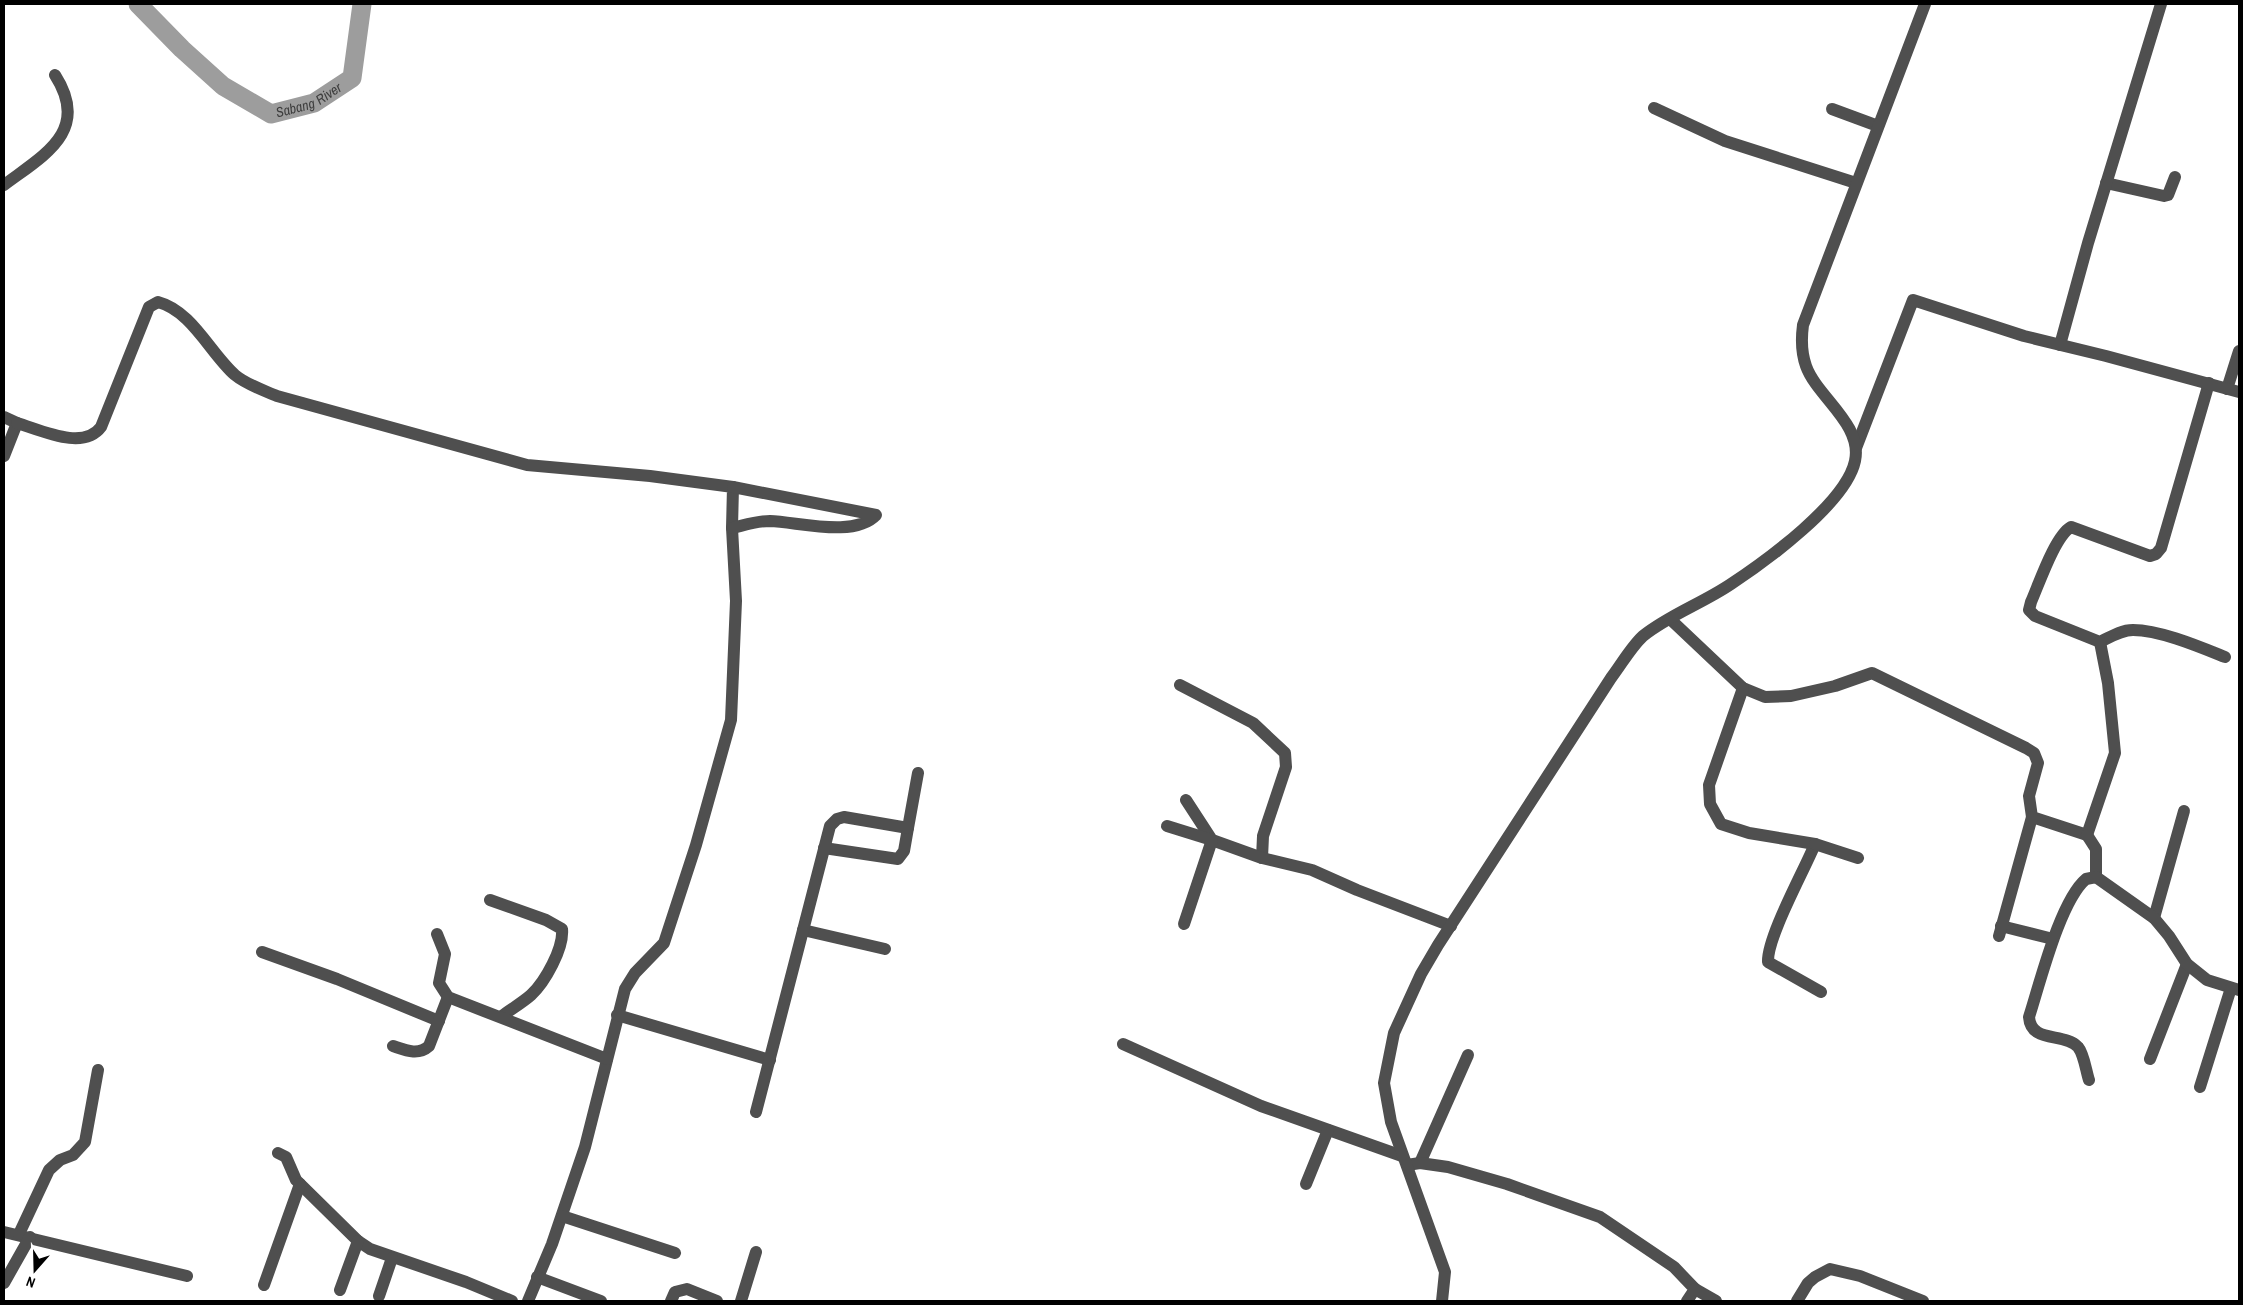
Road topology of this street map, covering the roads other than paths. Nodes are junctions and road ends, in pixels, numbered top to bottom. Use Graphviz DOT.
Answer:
graph roads {
  1 [pos="1925,4"];
  2 [pos="2161,4"];
  3 [pos="56,75"];
  4 [pos="1654,108"];
  5 [pos="1832,109"];
  6 [pos="1878,126"];
  7 [pos="2174,177"];
  8 [pos="1856,183"];
  9 [pos="2106,183"];
  10 [pos="4,185"];
  11 [pos="2060,345"];
  12 [pos="2239,351"];
  13 [pos="2209,384"];
  14 [pos="2233,391"];
  15 [pos="4,417"];
  16 [pos="18,424"];
  17 [pos="1856,448"];
  18 [pos="4,456"];
  19 [pos="733,487"];
  20 [pos="732,528"];
  21 [pos="1670,619"];
  22 [pos="2100,642"];
  23 [pos="2225,657"];
  24 [pos="1180,685"];
  25 [pos="1743,688"];
  26 [pos="918,773"];
  27 [pos="1186,800"];
  28 [pos="2184,811"];
  29 [pos="2032,817"];
  30 [pos="1167,826"];
  31 [pos="908,828"];
  32 [pos="2087,835"];
  33 [pos="1212,840"];
  34 [pos="1815,844"];
  35 [pos="824,848"];
  36 [pos="1262,858"];
  37 [pos="1858,858"];
  38 [pos="2096,877"];
  39 [pos="490,900"];
  40 [pos="2154,918"];
  41 [pos="1184,924"];
  42 [pos="1451,926"];
  43 [pos="803,930"];
  44 [pos="437,934"];
  45 [pos="2053,939"];
  46 [pos="885,949"];
  47 [pos="262,952"];
  48 [pos="2187,964"];
  49 [pos="2235,989"];
  50 [pos="1821,992"];
  51 [pos="448,997"];
  52 [pos="618,1014"];
  53 [pos="502,1016"];
  54 [pos="439,1021"];
  55 [pos="1123,1044"];
  56 [pos="393,1046"];
  57 [pos="1468,1054"];
  58 [pos="607,1059"];
  59 [pos="2150,1059"];
  60 [pos="770,1060"];
  61 [pos="98,1070"];
  62 [pos="2089,1080"];
  63 [pos="2200,1087"];
  64 [pos="756,1112"];
  65 [pos="1328,1130"];
  66 [pos="278,1153"];
  67 [pos="1405,1161"];
  68 [pos="1420,1163"];
  69 [pos="300,1184"];
  70 [pos="1306,1184"];
  71 [pos="562,1216"];
  72 [pos="4,1232"];
  73 [pos="24,1236"];
  74 [pos="358,1241"];
  75 [pos="756,1252"];
  76 [pos="675,1253"];
  77 [pos="392,1258"];
  78 [pos="187,1276"];
  79 [pos="537,1277"];
  80 [pos="4,1282"];
  81 [pos="264,1285"];
  82 [pos="1695,1289"];
  83 [pos="340,1290"];
  84 [pos="379,1296"];
  85 [pos="512,1301"];
  86 [pos="528,1301"];
  87 [pos="601,1301"];
  88 [pos="671,1301"];
  89 [pos="717,1301"];
  90 [pos="741,1301"];
  91 [pos="1442,1301"];
  92 [pos="1687,1301"];
  93 [pos="1716,1301"];
  94 [pos="1797,1301"];
  95 [pos="1923,1301"];
  1 -- 6 [label="street"];
  2 -- 9 [label="street"];
  3 -- 10 [label="street"];
  4 -- 8 [label="street"];
  5 -- 6 [label="street"];
  6 -- 8 [label="street"];
  7 -- 9 [label="street"];
  8 -- 17 [label="street"];
  9 -- 11 [label="street"];
  11 -- 13 [label="street"];
  11 -- 17 [label="street"];
  12 -- 14 [label="street"];
  13 -- 14 [label="street"];
  13 -- 22 [label="street"];
  15 -- 16 [label="street"];
  16 -- 18 [label="street"];
  16 -- 19 [label="street"];
  17 -- 21 [label="street"];
  19 -- 20 [label="street"];
  19 -- 20 [label="street"];
  20 -- 52 [label="street"];
  21 -- 25 [label="street"];
  21 -- 42 [label="street"];
  22 -- 23 [label="street"];
  22 -- 32 [label="street"];
  24 -- 36 [label="street"];
  25 -- 29 [label="street"];
  25 -- 34 [label="street"];
  26 -- 31 [label="street"];
  27 -- 33 [label="street"];
  28 -- 40 [label="street"];
  29 -- 32 [label="street"];
  29 -- 45 [label="street"];
  30 -- 33 [label="street"];
  31 -- 35 [label="street"];
  31 -- 35 [label="street"];
  32 -- 38 [label="street"];
  33 -- 36 [label="street"];
  33 -- 41 [label="street"];
  34 -- 37 [label="street"];
  34 -- 50 [label="street"];
  35 -- 43 [label="street"];
  36 -- 42 [label="street"];
  38 -- 40 [label="street"];
  38 -- 45 [label="street"];
  39 -- 53 [label="street"];
  40 -- 48 [label="street"];
  42 -- 67 [label="street"];
  43 -- 46 [label="street"];
  43 -- 60 [label="street"];
  44 -- 51 [label="street"];
  45 -- 62 [label="street"];
  47 -- 54 [label="street"];
  48 -- 49 [label="street"];
  48 -- 59 [label="street"];
  49 -- 63 [label="street"];
  51 -- 53 [label="street"];
  51 -- 54 [label="street"];
  52 -- 58 [label="street"];
  52 -- 60 [label="street"];
  53 -- 58 [label="street"];
  54 -- 56 [label="street"];
  55 -- 65 [label="street"];
  57 -- 68 [label="street"];
  58 -- 71 [label="street"];
  60 -- 64 [label="street"];
  61 -- 73 [label="street"];
  65 -- 67 [label="street"];
  65 -- 70 [label="street"];
  66 -- 69 [label="street"];
  67 -- 68 [label="street"];
  67 -- 91 [label="street"];
  68 -- 82 [label="street"];
  69 -- 74 [label="street"];
  69 -- 81 [label="street"];
  71 -- 76 [label="street"];
  71 -- 79 [label="street"];
  72 -- 73 [label="street"];
  73 -- 78 [label="street"];
  73 -- 80 [label="street"];
  74 -- 77 [label="street"];
  74 -- 83 [label="street"];
  75 -- 90 [label="street"];
  77 -- 84 [label="street"];
  77 -- 85 [label="street"];
  79 -- 86 [label="street"];
  79 -- 87 [label="street"];
  82 -- 92 [label="street"];
  82 -- 93 [label="street"];
  88 -- 89 [label="street"];
  94 -- 95 [label="street"];
}
